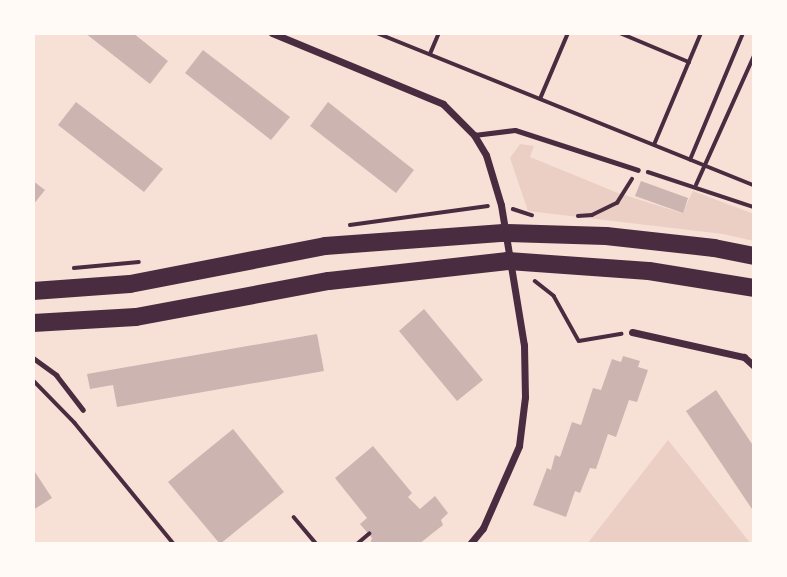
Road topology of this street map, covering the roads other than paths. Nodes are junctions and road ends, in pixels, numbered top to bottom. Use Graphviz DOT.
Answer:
graph roads {
  1 [pos="272,33"];
  2 [pos="474,135"];
  3 [pos="638,170"];
  4 [pos="504,233"];
  5 [pos="754,256"];
  6 [pos="508,261"];
  7 [pos="754,288"];
  8 [pos="33,291"];
  9 [pos="33,323"];
  10 [pos="632,332"];
  11 [pos="33,358"];
  12 [pos="754,366"];
  13 [pos="83,410"];
  14 [pos="470,544"];
  1 -- 2 [label="street"];
  2 -- 3 [label="lane"];
  2 -- 4 [label="street"];
  4 -- 5 [label="main road"];
  4 -- 6 [label="street"];
  4 -- 8 [label="main road"];
  6 -- 7 [label="main road"];
  6 -- 9 [label="main road"];
  6 -- 14 [label="street"];
  10 -- 12 [label="street"];
  11 -- 13 [label="lane"];
}
